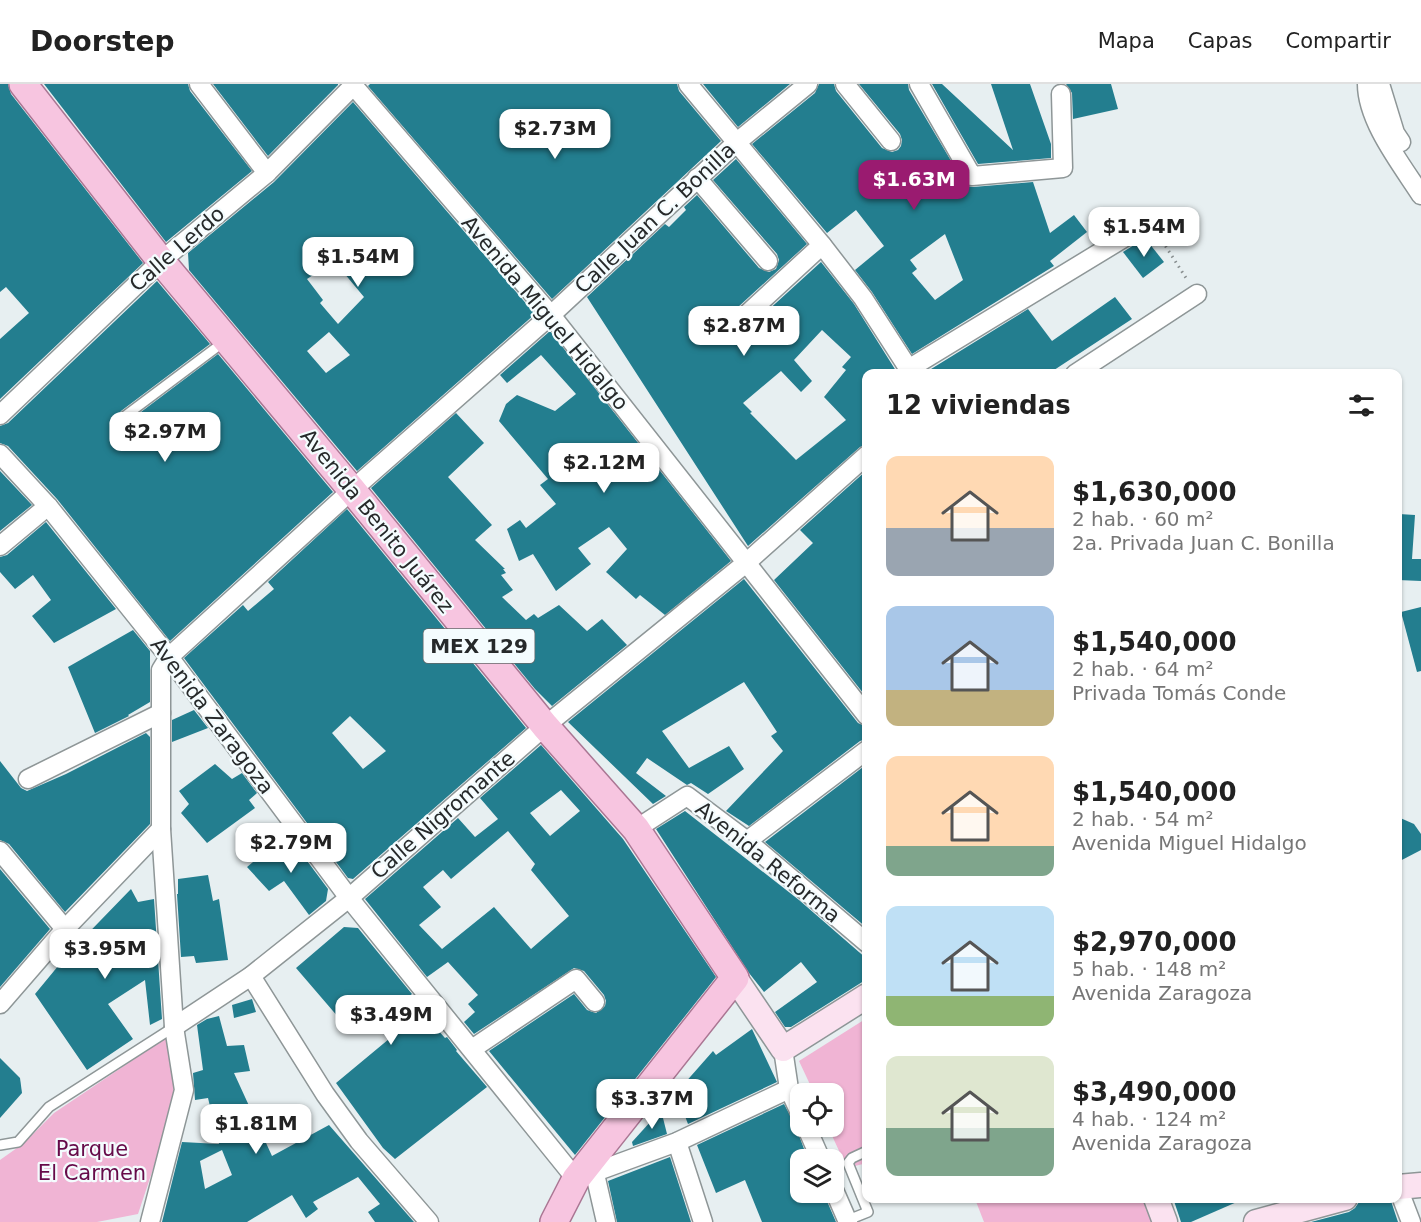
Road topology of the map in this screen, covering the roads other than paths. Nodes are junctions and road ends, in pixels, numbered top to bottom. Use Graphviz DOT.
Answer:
graph roads {
  1 [pos="23,84"];
  2 [pos="199,84"];
  3 [pos="353,84"];
  4 [pos="688,84"];
  5 [pos="808,84"];
  6 [pos="844,84"];
  7 [pos="919,84"];
  8 [pos="1367,84"];
  9 [pos="1380,84"];
  10 [pos="1061,94"];
  11 [pos="891,141"];
  12 [pos="736,142"];
  13 [pos="267,173"];
  14 [pos="1421,174"];
  15 [pos="697,178"];
  16 [pos="1421,195"];
  17 [pos="1150,222"];
  18 [pos="822,245"];
  19 [pos="160,261"];
  20 [pos="768,261"];
  21 [pos="1197,294"];
  22 [pos="551,315"];
  23 [pos="734,327"];
  24 [pos="226,340"];
  25 [pos="910,369"];
  26 [pos="914,369"];
  27 [pos="1083,369"];
  28 [pos="0,415"];
  29 [pos="125,416"];
  30 [pos="0,454"];
  31 [pos="862,459"];
  32 [pos="352,490"];
  33 [pos="48,506"];
  34 [pos="0,546"];
  35 [pos="746,563"];
  36 [pos="165,664"];
  37 [pos="862,710"];
  38 [pos="161,713"];
  39 [pos="545,726"];
  40 [pos="862,754"];
  41 [pos="28,779"];
  42 [pos="161,829"];
  43 [pos="636,829"];
  44 [pos="747,841"];
  45 [pos="0,851"];
  46 [pos="349,898"];
  47 [pos="65,929"];
  48 [pos="862,939"];
  49 [pos="251,976"];
  50 [pos="735,978"];
  51 [pos="862,999"];
  52 [pos="595,1002"];
  53 [pos="0,1004"];
  54 [pos="174,1027"];
  55 [pos="472,1049"];
  56 [pos="783,1049"];
  57 [pos="789,1089"];
  58 [pos="677,1142"];
  59 [pos="0,1145"];
  60 [pos="862,1153"];
  61 [pos="588,1170"];
  62 [pos="1421,1185"];
  63 [pos="1402,1187"];
  64 [pos="862,1197"];
  65 [pos="1402,1198"];
  66 [pos="840,1203"];
  67 [pos="864,1203"];
  68 [pos="1157,1203"];
  69 [pos="1326,1203"];
  70 [pos="870,1217"];
  71 [pos="848,1221"];
  72 [pos="150,1222"];
  73 [pos="429,1222"];
  74 [pos="555,1222"];
  75 [pos="606,1222"];
  76 [pos="703,1222"];
  77 [pos="1165,1222"];
  78 [pos="1256,1222"];
  79 [pos="1411,1222"];
  1 -- 19 [label="main road, Avenida Benito Juárez / MEX 129"];
  2 -- 13 [label="street"];
  3 -- 13 [label="street, Calle Lerdo"];
  3 -- 22 [label="street, Avenida Miguel Hidalgo"];
  4 -- 12 [label="street"];
  5 -- 12 [label="street, Calle Juan C. Bonilla"];
  6 -- 11 [label="street"];
  7 -- 10 [label="street"];
  8 -- 16 [label="street"];
  9 -- 14 [label="street"];
  12 -- 15 [label="street, Calle Juan C. Bonilla"];
  12 -- 18 [label="street"];
  13 -- 19 [label="street, Calle Lerdo"];
  15 -- 20 [label="street"];
  15 -- 22 [label="street, Calle Juan C. Bonilla"];
  17 -- 26 [label="street"];
  18 -- 23 [label="street"];
  18 -- 25 [label="street"];
  19 -- 24 [label="main road, Avenida Benito Juárez / MEX 129"];
  19 -- 28 [label="street, Calle Lerdo"];
  21 -- 27 [label="street"];
  22 -- 32 [label="street, Calle Juan C. Bonilla"];
  22 -- 35 [label="street, Avenida Miguel Hidalgo"];
  24 -- 29 [label="lane"];
  24 -- 32 [label="main road, Avenida Benito Juárez / MEX 129"];
  30 -- 33 [label="street, Avenida Zaragoza"];
  31 -- 35 [label="street, Calle Nigromante"];
  32 -- 36 [label="street, Calle Juan C. Bonilla"];
  32 -- 39 [label="main road, Avenida Benito Juárez / MEX 129"];
  33 -- 34 [label="street"];
  33 -- 36 [label="street, Avenida Zaragoza"];
  35 -- 37 [label="street, Avenida Miguel Hidalgo"];
  35 -- 39 [label="street, Calle Nigromante"];
  36 -- 38 [label="street"];
  36 -- 46 [label="street, Avenida Zaragoza"];
  38 -- 41 [label="street"];
  38 -- 42 [label="street"];
  39 -- 43 [label="main road, Avenida Benito Juárez / MEX 129"];
  39 -- 46 [label="street, Calle Nigromante"];
  40 -- 44 [label="street"];
  42 -- 47 [label="street"];
  42 -- 54 [label="street"];
  43 -- 44 [label="street, Avenida Reforma"];
  43 -- 50 [label="main road, Avenida Benito Juárez / MEX 129"];
  44 -- 48 [label="street, Avenida Reforma"];
  45 -- 47 [label="street"];
  46 -- 49 [label="street, Calle Nigromante"];
  46 -- 55 [label="street, Avenida Zaragoza"];
  47 -- 53 [label="street"];
  49 -- 54 [label="street, Calle Nigromante"];
  49 -- 73 [label="street"];
  50 -- 56 [label="main road"];
  50 -- 61 [label="main road"];
  51 -- 56 [label="main road"];
  52 -- 55 [label="street"];
  54 -- 59 [label="lane, Calle Nigromante"];
  54 -- 72 [label="street"];
  55 -- 61 [label="street, Avenida Zaragoza"];
  56 -- 57 [label="street"];
  57 -- 58 [label="street"];
  58 -- 61 [label="street"];
  58 -- 76 [label="street"];
  60 -- 64 [label="lane"];
  61 -- 74 [label="main road"];
  61 -- 75 [label="street"];
  62 -- 63 [label="main road"];
  65 -- 79 [label="street"];
  66 -- 71 [label="street"];
  67 -- 70 [label="lane"];
  68 -- 77 [label="main road"];
  69 -- 78 [label="main road"];
  70 -- 71 [label="lane"];
}
